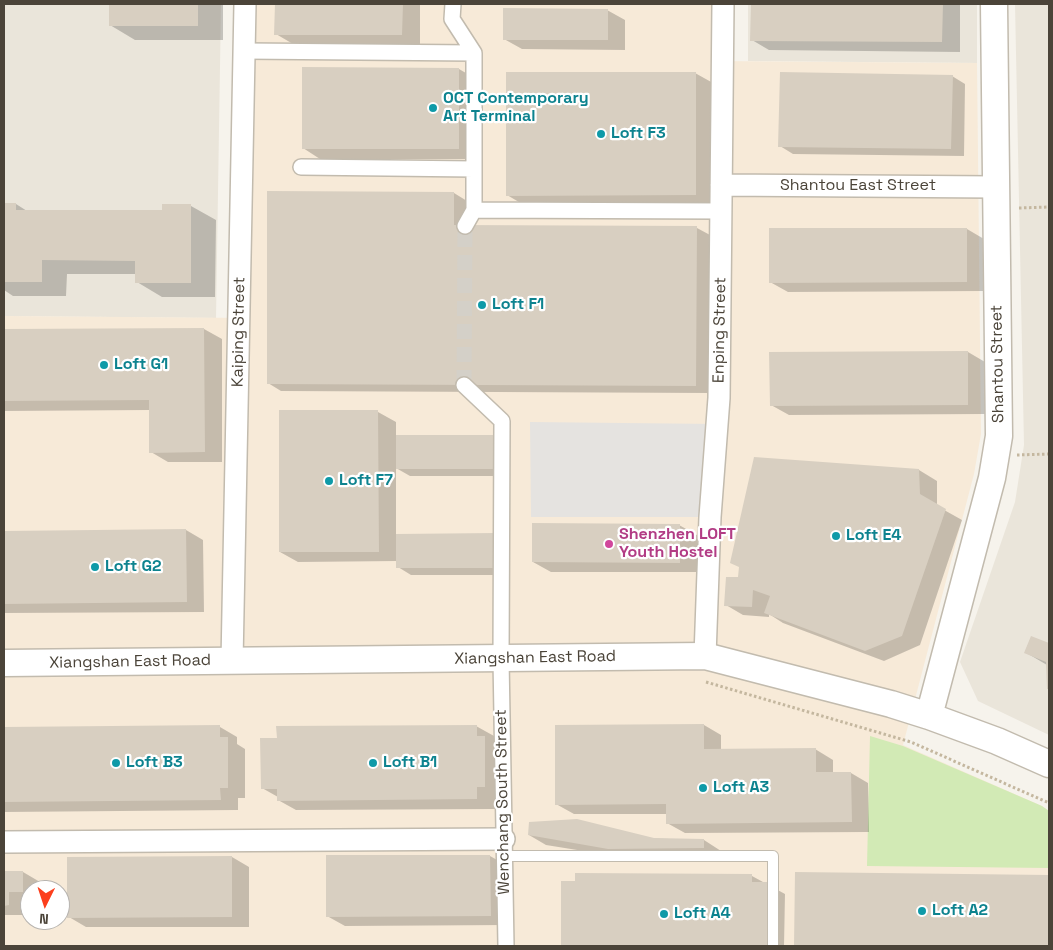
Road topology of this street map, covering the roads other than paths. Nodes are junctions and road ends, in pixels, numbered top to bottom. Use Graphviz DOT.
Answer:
graph roads {
  1 [pos="245,4"];
  2 [pos="453,4"];
  3 [pos="723,4"];
  4 [pos="994,4"];
  5 [pos="244,51"];
  6 [pos="474,53"];
  7 [pos="301,167"];
  8 [pos="474,169"];
  9 [pos="721,185"];
  10 [pos="996,187"];
  11 [pos="474,210"];
  12 [pos="721,211"];
  13 [pos="465,226"];
  14 [pos="464,384"];
  15 [pos="501,659"];
  16 [pos="232,661"];
  17 [pos="4,663"];
  18 [pos="702,668"];
  19 [pos="929,716"];
  20 [pos="1049,764"];
  21 [pos="4,842"];
  22 [pos="504,847"];
  23 [pos="506,946"];
  24 [pos="773,946"];
  1 -- 5 [label="street, Kaiping Street"];
  2 -- 6 [label="street"];
  3 -- 9 [label="street, Enping Street"];
  4 -- 10 [label="street, Shantou Street"];
  5 -- 6 [label="street"];
  5 -- 16 [label="street, Kaiping Street"];
  6 -- 8 [label="street"];
  7 -- 8 [label="street"];
  8 -- 11 [label="street"];
  9 -- 10 [label="street, Shantou East Street"];
  9 -- 12 [label="street, Enping Street"];
  10 -- 19 [label="street, Shantou Street"];
  11 -- 12 [label="street"];
  11 -- 13 [label="street"];
  12 -- 18 [label="street, Enping Street"];
  14 -- 15 [label="street, Wenchang South Street"];
  15 -- 16 [label="street, Xiangshan East Road"];
  15 -- 18 [label="street, Xiangshan East Road"];
  15 -- 22 [label="street, Wenchang South Street"];
  16 -- 17 [label="street, Xiangshan East Road"];
  18 -- 19 [label="street, Xiangshan East Road"];
  19 -- 20 [label="street, Xiangshan East Road"];
  21 -- 22 [label="street"];
  22 -- 23 [label="street, Wenchang South Street"];
  22 -- 24 [label="lane"];
}
